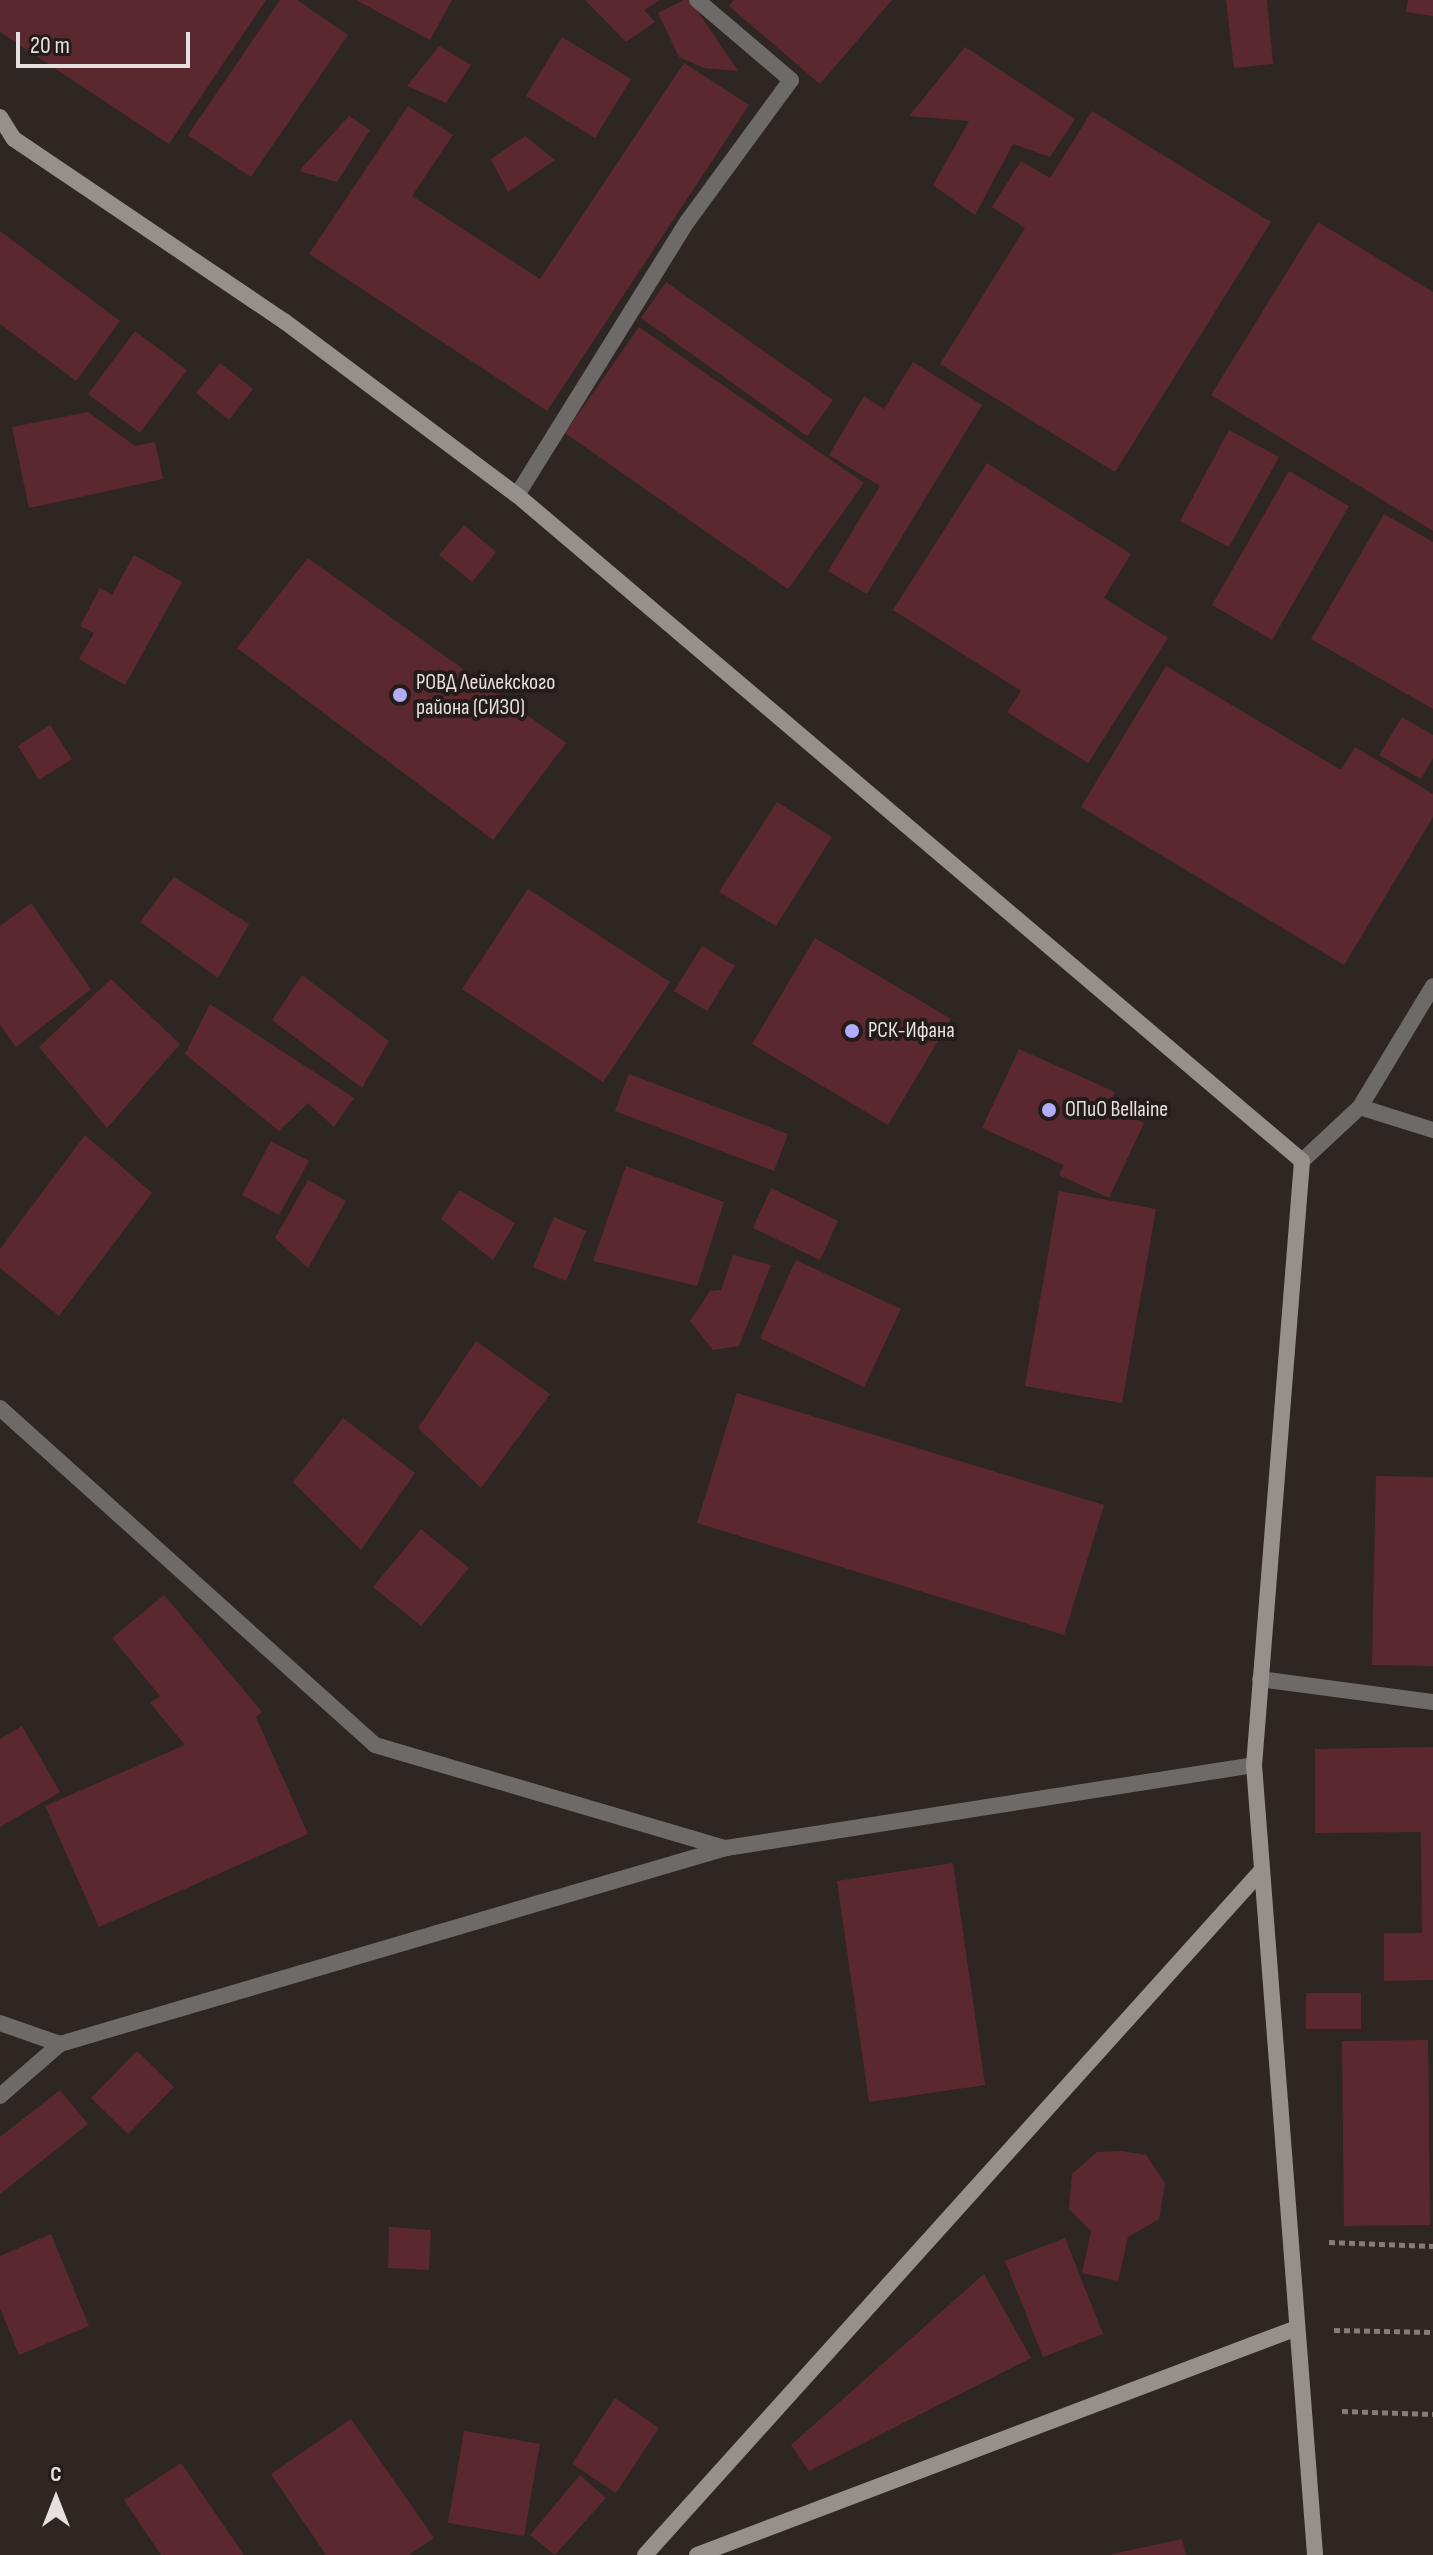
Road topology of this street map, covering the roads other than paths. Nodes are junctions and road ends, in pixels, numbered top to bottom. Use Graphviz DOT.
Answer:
graph roads {
  1 [pos="697,0"];
  2 [pos="0,117"];
  3 [pos="517,495"];
  4 [pos="1433,986"];
  5 [pos="1360,1107"];
  6 [pos="1433,1130"];
  7 [pos="1302,1161"];
  8 [pos="0,1408"];
  9 [pos="1260,1679"];
  10 [pos="1433,1702"];
  11 [pos="1254,1765"];
  12 [pos="726,1848"];
  13 [pos="1261,1871"];
  14 [pos="0,2023"];
  15 [pos="60,2044"];
  16 [pos="0,2096"];
  17 [pos="1294,2329"];
  18 [pos="645,2555"];
  19 [pos="697,2555"];
  20 [pos="1315,2555"];
  1 -- 3 [label="street"];
  2 -- 3 [label="street"];
  3 -- 7 [label="street"];
  4 -- 5 [label="street"];
  5 -- 6 [label="street"];
  5 -- 7 [label="street"];
  7 -- 9 [label="street"];
  8 -- 12 [label="street"];
  9 -- 10 [label="street"];
  9 -- 11 [label="street"];
  11 -- 12 [label="street"];
  11 -- 13 [label="street"];
  12 -- 15 [label="street"];
  13 -- 17 [label="street"];
  13 -- 18 [label="street"];
  14 -- 15 [label="street"];
  15 -- 16 [label="street"];
  17 -- 19 [label="street"];
  17 -- 20 [label="street"];
}
